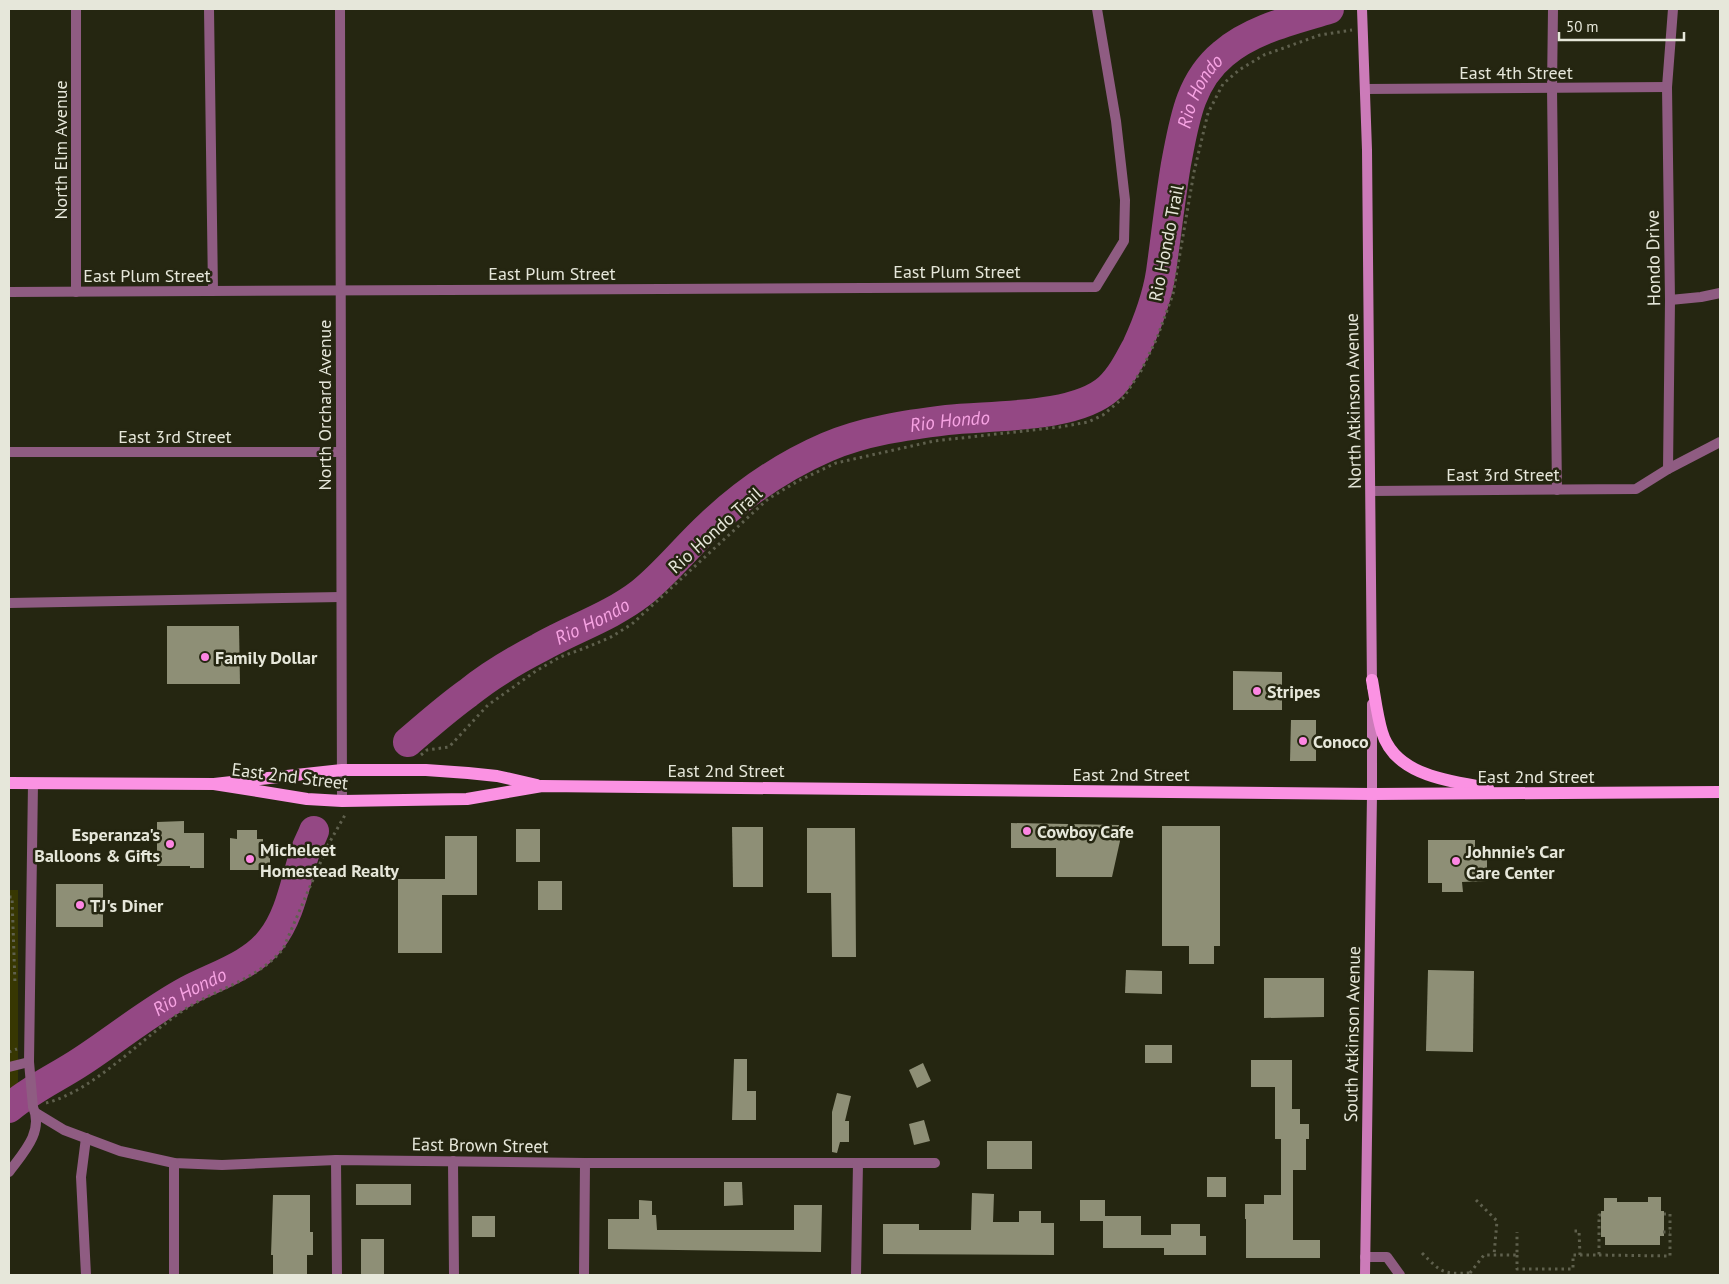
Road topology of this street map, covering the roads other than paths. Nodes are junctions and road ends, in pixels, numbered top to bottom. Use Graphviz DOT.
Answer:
graph roads {
  1 [pos="76,9"];
  2 [pos="209,9"];
  3 [pos="340,9"];
  4 [pos="1096,9"];
  5 [pos="1362,9"];
  6 [pos="1553,9"];
  7 [pos="1673,9"];
  8 [pos="1666,87"];
  9 [pos="1552,88"];
  10 [pos="1365,89"];
  11 [pos="340,290"];
  12 [pos="213,291"];
  13 [pos="9,292"];
  14 [pos="76,292"];
  15 [pos="1720,292"];
  16 [pos="1670,300"];
  17 [pos="1720,442"];
  18 [pos="9,452"];
  19 [pos="341,452"];
  20 [pos="1668,469"];
  21 [pos="1557,490"];
  22 [pos="1371,491"];
  23 [pos="341,597"];
  24 [pos="9,603"];
  25 [pos="1372,680"];
  26 [pos="342,770"];
  27 [pos="9,783"];
  28 [pos="33,783"];
  29 [pos="214,784"];
  30 [pos="542,786"];
  31 [pos="1720,792"];
  32 [pos="1517,793"];
  33 [pos="1372,794"];
  34 [pos="342,801"];
  35 [pos="29,1062"];
  36 [pos="9,1067"];
  37 [pos="34,1110"];
  38 [pos="86,1138"];
  39 [pos="336,1160"];
  40 [pos="453,1161"];
  41 [pos="174,1163"];
  42 [pos="585,1163"];
  43 [pos="858,1163"];
  44 [pos="935,1163"];
  45 [pos="9,1172"];
  46 [pos="1365,1257"];
  47 [pos="86,1275"];
  48 [pos="174,1275"];
  49 [pos="337,1275"];
  50 [pos="454,1275"];
  51 [pos="584,1275"];
  52 [pos="856,1275"];
  53 [pos="1365,1275"];
  54 [pos="1400,1275"];
  1 -- 14 [label="street, North Elm Avenue"];
  2 -- 12 [label="street"];
  3 -- 11 [label="street, North Orchard Avenue"];
  4 -- 11 [label="street, East Plum Street"];
  5 -- 10 [label="main road, North Atkinson Avenue"];
  6 -- 9 [label="street"];
  7 -- 8 [label="street, Hondo Drive"];
  8 -- 9 [label="street, East 4th Street"];
  8 -- 16 [label="street, Hondo Drive"];
  9 -- 10 [label="street, East 4th Street"];
  9 -- 21 [label="street"];
  10 -- 22 [label="main road, North Atkinson Avenue"];
  11 -- 12 [label="street, East Plum Street"];
  11 -- 19 [label="street, North Orchard Avenue"];
  12 -- 14 [label="street, East Plum Street"];
  13 -- 14 [label="street, East Plum Street"];
  15 -- 16 [label="street"];
  16 -- 20 [label="street, Hondo Drive"];
  17 -- 20 [label="street"];
  18 -- 19 [label="street, East 3rd Street"];
  19 -- 23 [label="street, North Orchard Avenue"];
  20 -- 21 [label="street, East 3rd Street"];
  21 -- 22 [label="street, East 3rd Street"];
  22 -- 25 [label="main road, North Atkinson Avenue"];
  23 -- 24 [label="street"];
  23 -- 26 [label="street, North Orchard Avenue"];
  25 -- 32 [label="main road"];
  25 -- 33 [label="main road, North Atkinson Avenue"];
  26 -- 29 [label="main road, East 2nd Street"];
  26 -- 30 [label="main road, East 2nd Street"];
  26 -- 34 [label="street, North Orchard Avenue"];
  27 -- 28 [label="main road, East 2nd Street"];
  28 -- 29 [label="main road, East 2nd Street"];
  28 -- 35 [label="street"];
  29 -- 34 [label="main road, East 2nd Street"];
  30 -- 33 [label="main road, East 2nd Street"];
  30 -- 34 [label="main road, East 2nd Street"];
  31 -- 32 [label="main road, East 2nd Street"];
  32 -- 33 [label="main road, East 2nd Street"];
  33 -- 46 [label="main road, South Atkinson Avenue"];
  35 -- 36 [label="street"];
  35 -- 37 [label="street"];
  37 -- 38 [label="street, East Brown Street"];
  37 -- 45 [label="street"];
  38 -- 41 [label="street, East Brown Street"];
  38 -- 47 [label="street"];
  39 -- 40 [label="street, East Brown Street"];
  39 -- 41 [label="street, East Brown Street"];
  39 -- 49 [label="street"];
  40 -- 42 [label="street, East Brown Street"];
  40 -- 50 [label="street"];
  41 -- 48 [label="street"];
  42 -- 43 [label="street, East Brown Street"];
  42 -- 51 [label="street"];
  43 -- 44 [label="street, East Brown Street"];
  43 -- 52 [label="street"];
  46 -- 53 [label="main road, South Atkinson Avenue"];
  46 -- 54 [label="street"];
}
